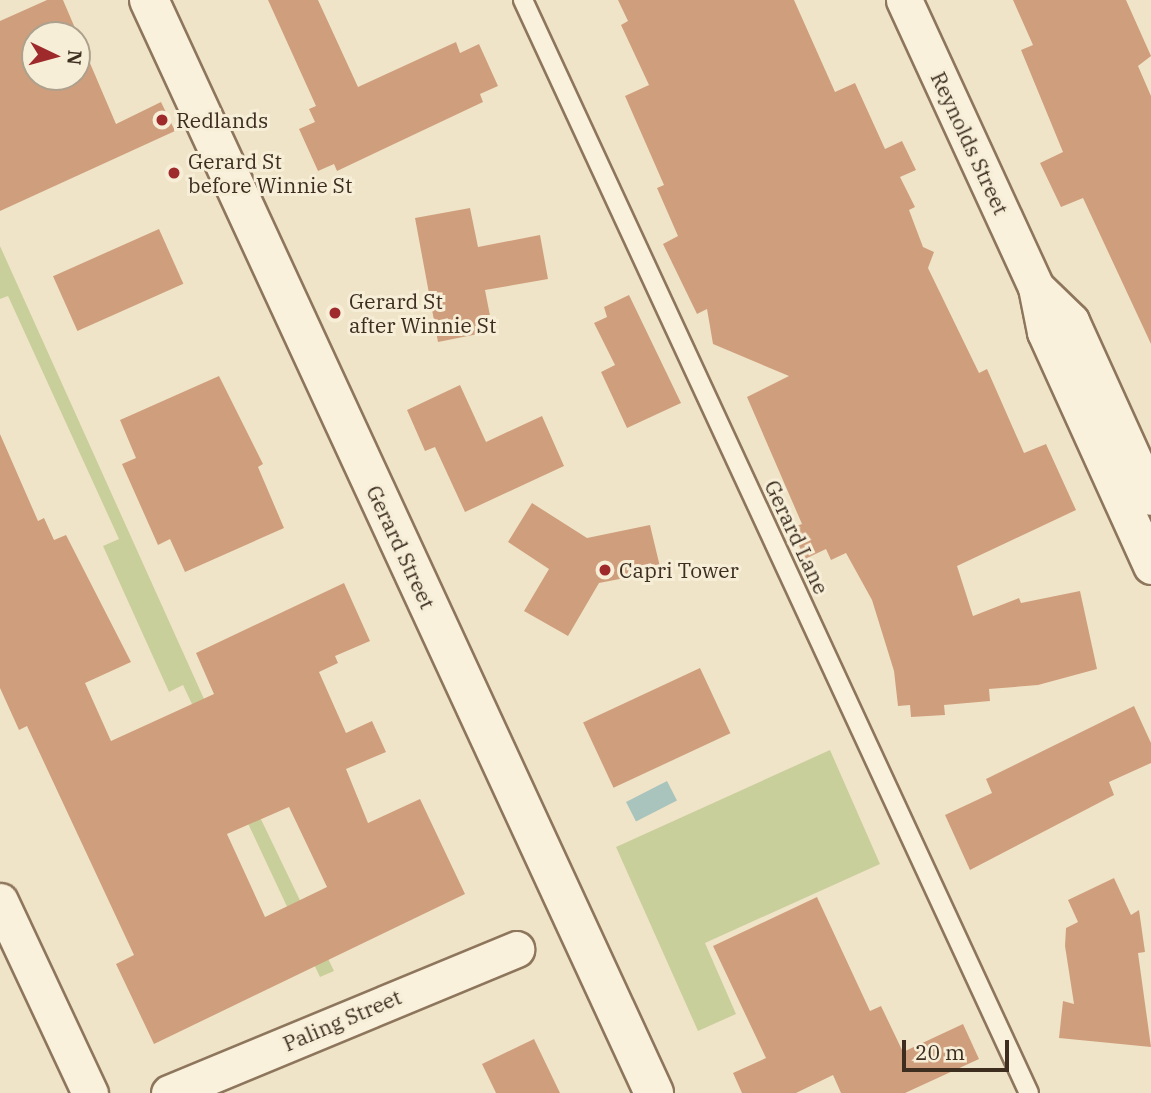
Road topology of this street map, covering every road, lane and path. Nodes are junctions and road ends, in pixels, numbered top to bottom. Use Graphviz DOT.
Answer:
graph roads {
  1 [pos="149,0"];
  2 [pos="523,0"];
  3 [pos="904,0"];
  4 [pos="1036,287"];
  5 [pos="1151,497"];
  6 [pos="1151,566"];
  7 [pos="0,901"];
  8 [pos="516,949"];
  9 [pos="90,1093"];
  10 [pos="169,1093"];
  11 [pos="654,1093"];
  12 [pos="1029,1093"];
  1 -- 11 [label="main road, Gerard Street"];
  2 -- 12 [label="lane, Gerard Lane"];
  3 -- 4 [label="street, Reynolds Street"];
  4 -- 5 [label="street, Reynolds Street"];
  4 -- 6 [label="street, Reynolds Street"];
  7 -- 9 [label="street"];
  8 -- 10 [label="street, Paling Street"];
}
